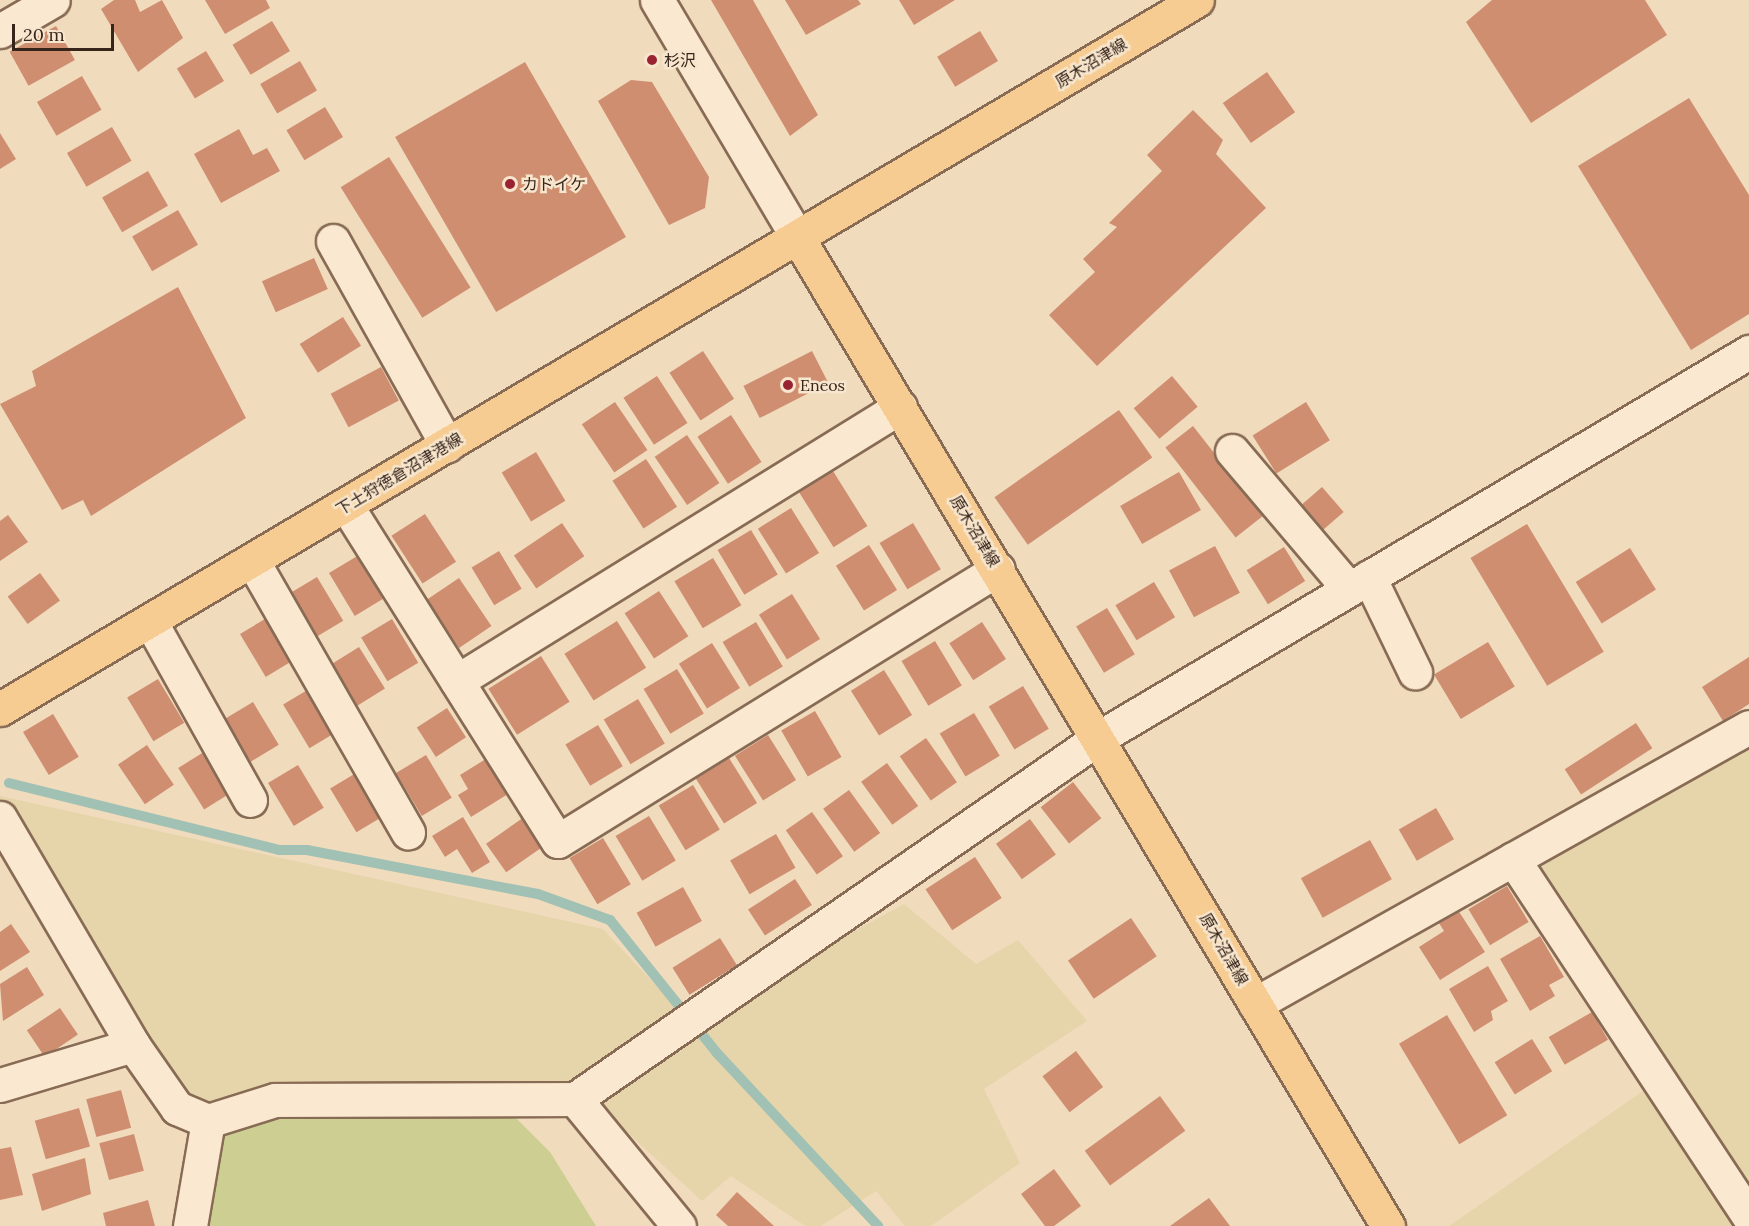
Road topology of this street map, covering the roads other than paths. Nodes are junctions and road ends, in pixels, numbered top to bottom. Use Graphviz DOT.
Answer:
graph roads {
  1 [pos="52,0"];
  2 [pos="657,0"];
  3 [pos="1197,0"];
  4 [pos="0,31"];
  5 [pos="798,238"];
  6 [pos="333,241"];
  7 [pos="1749,352"];
  8 [pos="900,407"];
  9 [pos="447,445"];
  10 [pos="1232,451"];
  11 [pos="346,505"];
  12 [pos="252,561"];
  13 [pos="998,568"];
  14 [pos="1359,583"];
  15 [pos="150,621"];
  16 [pos="1415,672"];
  17 [pos="457,681"];
  18 [pos="0,709"];
  19 [pos="1749,727"];
  20 [pos="1100,737"];
  21 [pos="250,800"];
  22 [pos="0,818"];
  23 [pos="408,832"];
  24 [pos="1513,860"];
  25 [pos="1255,1004"];
  26 [pos="133,1045"];
  27 [pos="0,1085"];
  28 [pos="575,1099"];
  29 [pos="208,1121"];
  30 [pos="1749,1217"];
  31 [pos="190,1226"];
  32 [pos="679,1226"];
  33 [pos="1388,1226"];
  1 -- 4 [label="street"];
  2 -- 5 [label="street"];
  3 -- 5 [label="main road, 原木沼津線"];
  5 -- 8 [label="main road, 原木沼津線"];
  5 -- 9 [label="main road, 下土狩徳倉沼津港線"];
  6 -- 9 [label="street"];
  7 -- 14 [label="street"];
  8 -- 13 [label="main road, 原木沼津線"];
  8 -- 17 [label="street"];
  9 -- 11 [label="main road, 下土狩徳倉沼津港線"];
  10 -- 14 [label="street"];
  11 -- 12 [label="main road, 下土狩徳倉沼津港線"];
  11 -- 17 [label="street"];
  12 -- 15 [label="main road, 下土狩徳倉沼津港線"];
  12 -- 23 [label="street"];
  13 -- 17 [label="street"];
  13 -- 20 [label="main road, 原木沼津線"];
  14 -- 16 [label="street"];
  14 -- 20 [label="street"];
  15 -- 18 [label="main road, 下土狩徳倉沼津港線"];
  15 -- 21 [label="street"];
  19 -- 24 [label="street"];
  20 -- 25 [label="main road, 原木沼津線"];
  20 -- 28 [label="street"];
  22 -- 26 [label="street"];
  24 -- 25 [label="street"];
  24 -- 30 [label="street"];
  25 -- 33 [label="main road, 原木沼津線"];
  26 -- 27 [label="street"];
  26 -- 29 [label="street"];
  28 -- 29 [label="street"];
  28 -- 32 [label="street"];
  29 -- 31 [label="street"];
}
